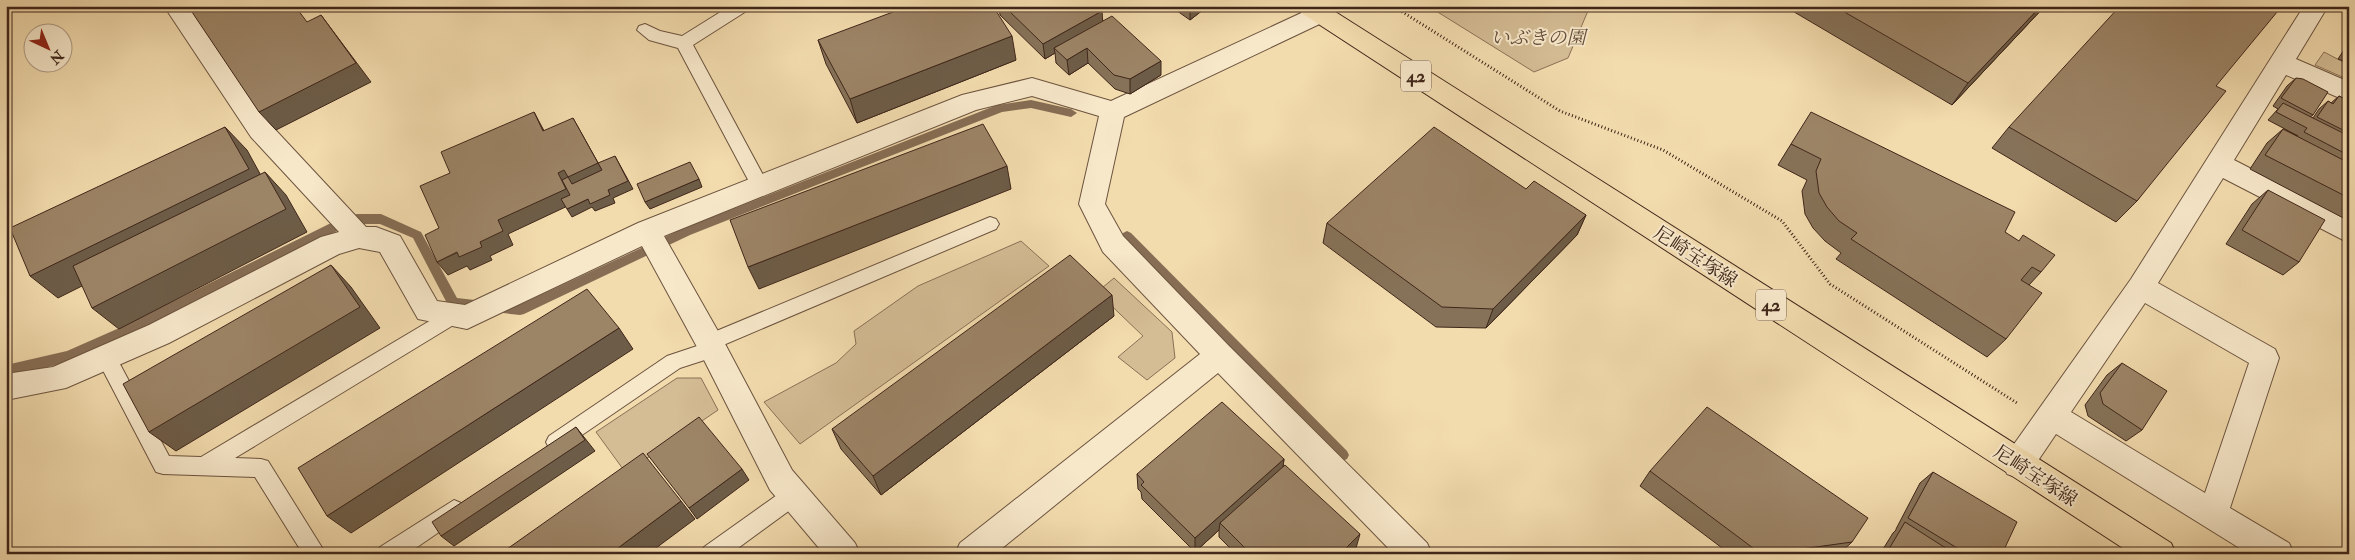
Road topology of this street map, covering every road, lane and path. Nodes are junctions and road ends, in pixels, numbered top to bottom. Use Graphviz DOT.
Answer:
graph roads {
  1 [pos="176,6"];
  2 [pos="742,6"];
  3 [pos="1393,6"];
  4 [pos="2316,6"];
  5 [pos="1314,10"];
  6 [pos="645,30"];
  7 [pos="684,42"];
  8 [pos="2280,62"];
  9 [pos="2349,93"];
  10 [pos="1113,111"];
  11 [pos="2219,164"];
  12 [pos="760,186"];
  13 [pos="990,224"];
  14 [pos="646,231"];
  15 [pos="2349,232"];
  16 [pos="359,237"];
  17 [pos="2140,287"];
  18 [pos="453,315"];
  19 [pos="711,346"];
  20 [pos="1219,355"];
  21 [pos="106,357"];
  22 [pos="6,387"];
  23 [pos="2050,416"];
  24 [pos="543,450"];
  25 [pos="2018,464"];
  26 [pos="204,466"];
  27 [pos="794,495"];
  28 [pos="470,499"];
  29 [pos="2213,513"];
  30 [pos="315,554"];
  31 [pos="388,554"];
  32 [pos="712,554"];
  33 [pos="844,554"];
  34 [pos="971,554"];
  35 [pos="1416,554"];
  36 [pos="2160,554"];
  37 [pos="2278,554"];
  1 -- 16 [label="street"];
  2 -- 7 [label="lane"];
  3 -- 23 [label="path"];
  4 -- 8 [label="street"];
  5 -- 10 [label="street"];
  5 -- 25 [label="main road, 尼崎宝塚線 / 42"];
  6 -- 7 [label="lane"];
  7 -- 12 [label="lane"];
  8 -- 9 [label="street"];
  8 -- 11 [label="street"];
  10 -- 12 [label="street"];
  10 -- 20 [label="street"];
  11 -- 15 [label="street"];
  11 -- 17 [label="street"];
  12 -- 14 [label="street"];
  13 -- 19 [label="lane"];
  14 -- 18 [label="street"];
  14 -- 19 [label="street"];
  16 -- 18 [label="street"];
  16 -- 21 [label="street"];
  17 -- 23 [label="street"];
  17 -- 29 [label="street"];
  18 -- 26 [label="lane"];
  19 -- 24 [label="lane"];
  19 -- 27 [label="street"];
  20 -- 34 [label="street"];
  20 -- 35 [label="street"];
  21 -- 22 [label="street"];
  21 -- 26 [label="lane"];
  23 -- 25 [label="street"];
  23 -- 29 [label="street"];
  25 -- 36 [label="main road, 尼崎宝塚線 / 42"];
  26 -- 30 [label="lane"];
  27 -- 32 [label="lane"];
  27 -- 33 [label="street"];
  28 -- 31 [label="lane"];
  29 -- 37 [label="street"];
}
